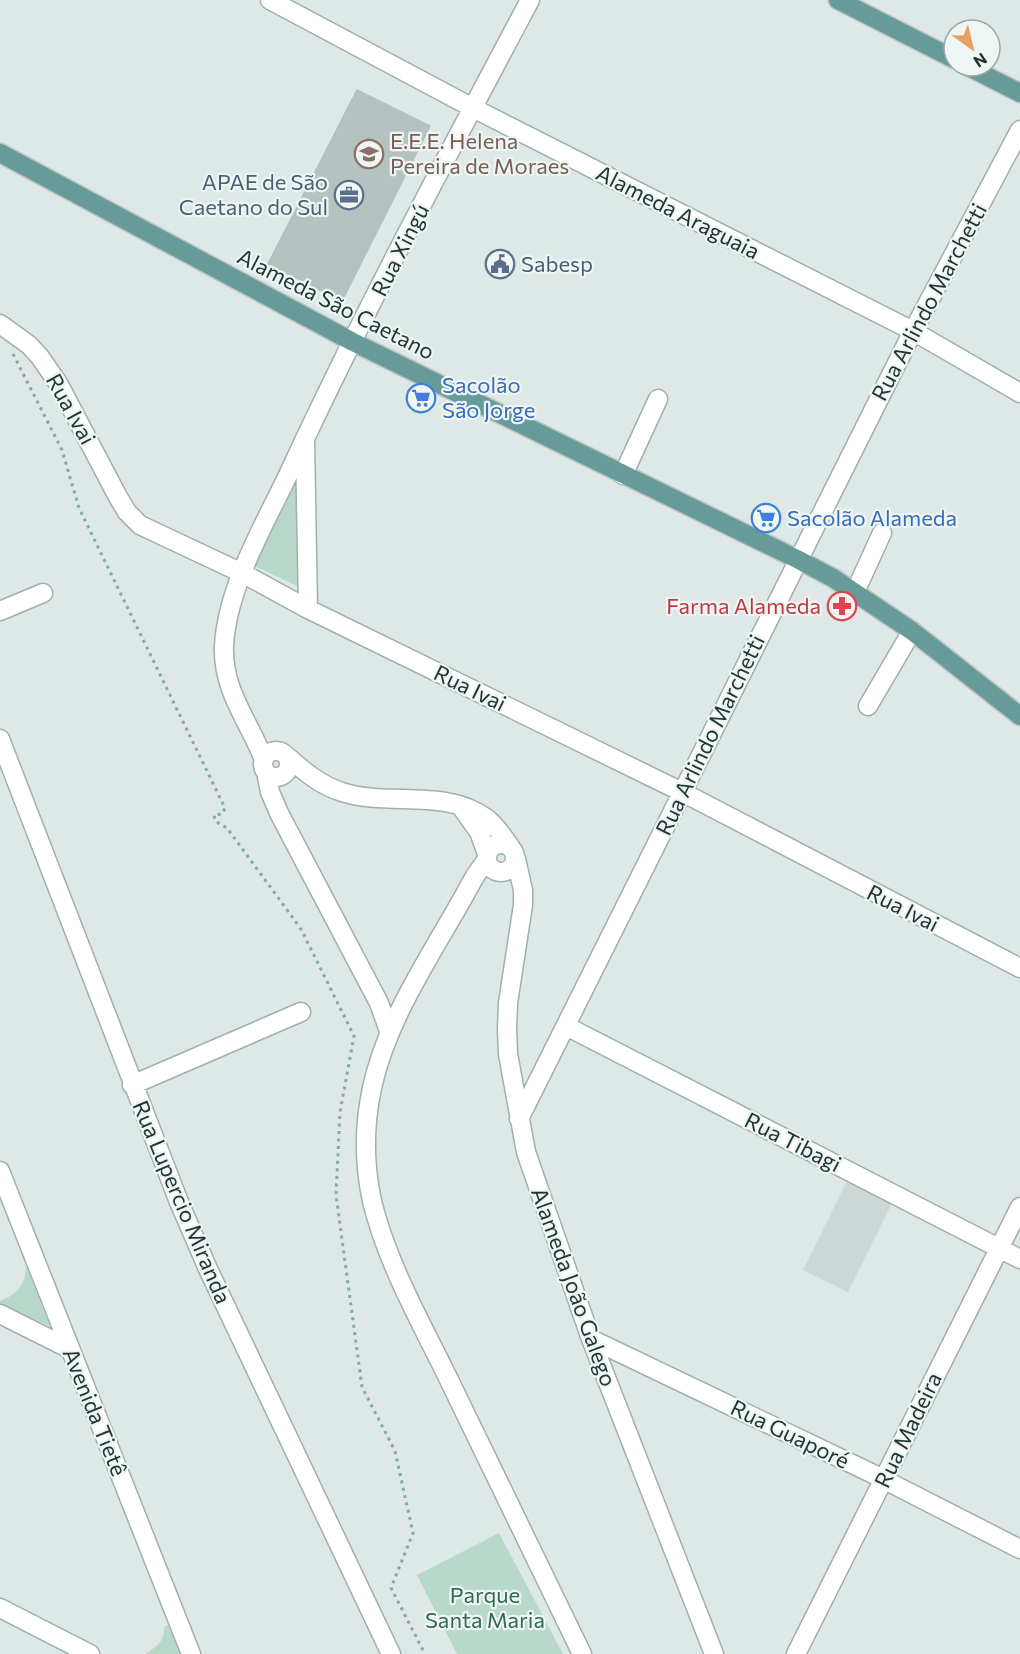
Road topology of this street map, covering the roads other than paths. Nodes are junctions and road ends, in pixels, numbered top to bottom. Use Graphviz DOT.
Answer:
graph roads {
  1 [pos="270,0"];
  2 [pos="530,0"];
  3 [pos="838,0"];
  4 [pos="942,53"];
  5 [pos="991,78"];
  6 [pos="1020,93"];
  7 [pos="473,108"];
  8 [pos="1020,130"];
  9 [pos="0,153"];
  10 [pos="4,326"];
  11 [pos="912,331"];
  12 [pos="352,342"];
  13 [pos="1020,393"];
  14 [pos="658,399"];
  15 [pos="305,437"];
  16 [pos="623,475"];
  17 [pos="882,533"];
  18 [pos="797,559"];
  19 [pos="242,573"];
  20 [pos="855,592"];
  21 [pos="43,593"];
  22 [pos="308,609"];
  23 [pos="0,611"];
  24 [pos="912,631"];
  25 [pos="868,706"];
  26 [pos="1020,716"];
  27 [pos="0,739"];
  28 [pos="277,765"];
  29 [pos="682,792"];
  30 [pos="461,806"];
  31 [pos="513,853"];
  32 [pos="492,864"];
  33 [pos="523,905"];
  34 [pos="1020,968"];
  35 [pos="302,1012"];
  36 [pos="566,1026"];
  37 [pos="389,1031"];
  38 [pos="132,1085"];
  39 [pos="519,1119"];
  40 [pos="0,1171"];
  41 [pos="1020,1207"];
  42 [pos="999,1248"];
  43 [pos="1020,1259"];
  44 [pos="0,1314"];
  45 [pos="591,1339"];
  46 [pos="70,1349"];
  47 [pos="884,1480"];
  48 [pos="1020,1549"];
  49 [pos="0,1608"];
  50 [pos="90,1654"];
  51 [pos="190,1654"];
  52 [pos="391,1654"];
  53 [pos="582,1654"];
  54 [pos="714,1654"];
  55 [pos="796,1654"];
  1 -- 7 [label="street, Alameda Araguaia"];
  2 -- 7 [label="street, Rua Xingú"];
  3 -- 4 [label="main road"];
  5 -- 6 [label="main road"];
  7 -- 11 [label="street, Alameda Araguaia"];
  7 -- 12 [label="street, Rua Xingú"];
  8 -- 11 [label="street, Rua Arlindo Marchetti"];
  9 -- 12 [label="main road, Alameda São Caetano"];
  10 -- 19 [label="street, Rua Ivai"];
  11 -- 13 [label="street, Alameda Araguaia"];
  11 -- 18 [label="street, Rua Arlindo Marchetti"];
  12 -- 15 [label="street, Rua Xingú"];
  12 -- 16 [label="main road, Alameda São Caetano"];
  14 -- 16 [label="street"];
  15 -- 19 [label="street, Rua Xingú"];
  15 -- 22 [label="street, Rua Xingú"];
  16 -- 18 [label="main road, Alameda São Caetano"];
  17 -- 20 [label="street"];
  18 -- 20 [label="main road, Alameda São Caetano"];
  18 -- 29 [label="street, Rua Arlindo Marchetti"];
  19 -- 22 [label="street, Rua Ivai"];
  19 -- 28 [label="street"];
  20 -- 24 [label="main road, Alameda São Caetano"];
  21 -- 23 [label="street"];
  22 -- 29 [label="street, Rua Ivai"];
  24 -- 25 [label="street"];
  24 -- 26 [label="main road, Alameda São Caetano"];
  27 -- 38 [label="street, Rua Lupercio Miranda"];
  28 -- 30 [label="street, Alameda João Galego"];
  28 -- 37 [label="street"];
  29 -- 34 [label="street, Rua Ivai"];
  29 -- 36 [label="street, Rua Arlindo Marchetti"];
  30 -- 31 [label="street, Alameda João Galego"];
  30 -- 32 [label="street"];
  31 -- 32 [label="street"];
  31 -- 32 [label="street"];
  31 -- 33 [label="street, Alameda João Galego"];
  32 -- 33 [label="street"];
  32 -- 37 [label="street"];
  33 -- 39 [label="street, Alameda João Galego"];
  35 -- 38 [label="street"];
  36 -- 39 [label="street, Rua Arlindo Marchetti"];
  36 -- 42 [label="street, Rua Tibagi"];
  37 -- 53 [label="street"];
  38 -- 52 [label="street, Rua Lupercio Miranda"];
  39 -- 45 [label="street, Alameda João Galego"];
  40 -- 46 [label="street, Avenida Tietê"];
  41 -- 42 [label="street, Rua Madeira"];
  42 -- 43 [label="street, Rua Tibagi"];
  42 -- 47 [label="street, Rua Madeira"];
  44 -- 46 [label="street"];
  45 -- 47 [label="street, Rua Guaporé"];
  45 -- 54 [label="street, Alameda João Galego"];
  46 -- 51 [label="street, Avenida Tietê"];
  47 -- 48 [label="street, Rua Guaporé"];
  47 -- 55 [label="street, Rua Madeira"];
  49 -- 50 [label="street"];
}
